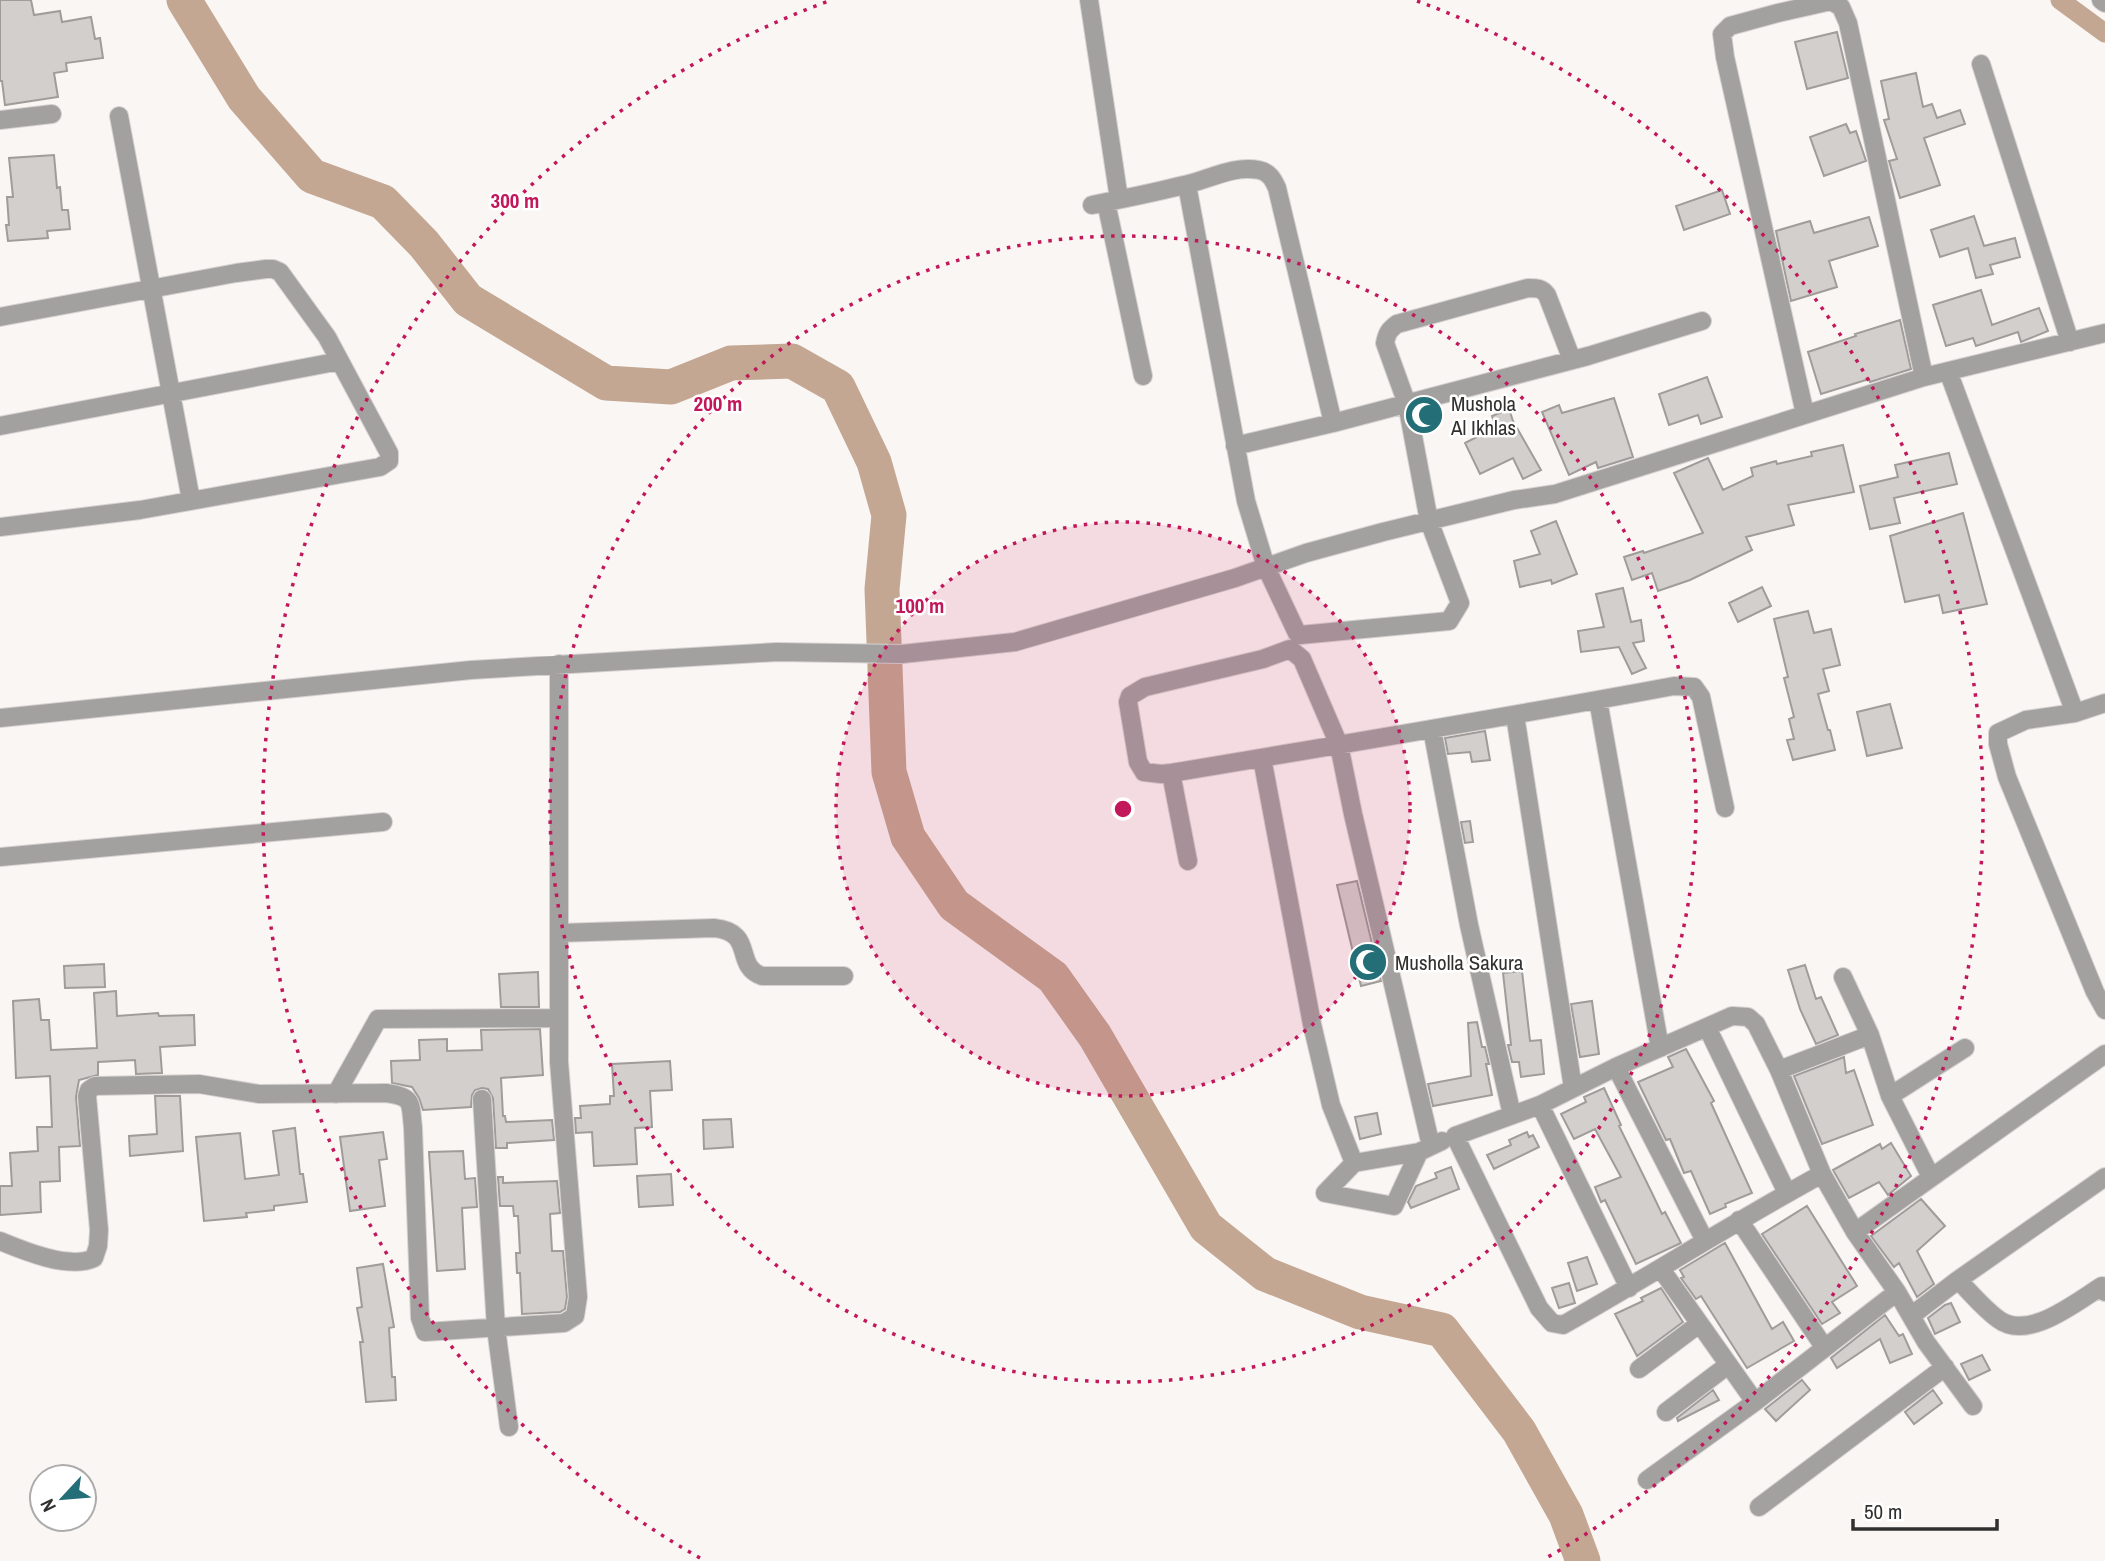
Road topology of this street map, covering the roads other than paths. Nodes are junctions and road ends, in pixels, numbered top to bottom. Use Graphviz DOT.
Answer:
graph roads {
  1 [pos="1089,0"];
  2 [pos="1981,64"];
  3 [pos="52,114"];
  4 [pos="119,117"];
  5 [pos="0,120"];
  6 [pos="1187,185"];
  7 [pos="1106,202"];
  8 [pos="152,289"];
  9 [pos="0,317"];
  10 [pos="1702,321"];
  11 [pos="2105,333"];
  12 [pos="2070,342"];
  13 [pos="1572,360"];
  14 [pos="340,361"];
  15 [pos="1948,371"];
  16 [pos="1143,376"];
  17 [pos="1924,377"];
  18 [pos="171,393"];
  19 [pos="1408,404"];
  20 [pos="1805,414"];
  21 [pos="1334,423"];
  22 [pos="0,426"];
  23 [pos="1235,446"];
  24 [pos="191,500"];
  25 [pos="1429,521"];
  26 [pos="0,527"];
  27 [pos="1266,567"];
  28 [pos="559,664"];
  29 [pos="1598,700"];
  30 [pos="2105,703"];
  31 [pos="2075,713"];
  32 [pos="1515,715"];
  33 [pos="0,718"];
  34 [pos="1432,729"];
  35 [pos="1339,745"];
  36 [pos="1262,758"];
  37 [pos="1171,773"];
  38 [pos="1725,808"];
  39 [pos="383,822"];
  40 [pos="0,857"];
  41 [pos="1188,860"];
  42 [pos="559,933"];
  43 [pos="844,976"];
  44 [pos="1843,976"];
  45 [pos="2100,988"];
  46 [pos="2105,1010"];
  47 [pos="559,1018"];
  48 [pos="1707,1027"];
  49 [pos="1870,1035"];
  50 [pos="1660,1048"];
  51 [pos="1965,1048"];
  52 [pos="2105,1054"];
  53 [pos="1616,1066"];
  54 [pos="1779,1070"];
  55 [pos="1573,1088"];
  56 [pos="336,1094"];
  57 [pos="1890,1096"];
  58 [pos="482,1099"];
  59 [pos="1540,1105"];
  60 [pos="1512,1115"];
  61 [pos="1455,1136"];
  62 [pos="1425,1149"];
  63 [pos="1354,1163"];
  64 [pos="1822,1174"];
  65 [pos="1931,1177"];
  66 [pos="2105,1177"];
  67 [pos="1787,1193"];
  68 [pos="1739,1220"];
  69 [pos="1855,1232"];
  70 [pos="0,1241"];
  71 [pos="1705,1241"];
  72 [pos="1661,1269"];
  73 [pos="1958,1280"];
  74 [pos="1629,1288"];
  75 [pos="1897,1292"];
  76 [pos="2105,1292"];
  77 [pos="1911,1316"];
  78 [pos="1699,1324"];
  79 [pos="496,1328"];
  80 [pos="1824,1347"];
  81 [pos="1728,1365"];
  82 [pos="1945,1367"];
  83 [pos="1639,1369"];
  84 [pos="1755,1402"];
  85 [pos="1973,1406"];
  86 [pos="1666,1412"];
  87 [pos="509,1427"];
  88 [pos="1647,1480"];
  89 [pos="1759,1507"];
  1 -- 7 [label="street"];
  2 -- 12 [label="street"];
  3 -- 5 [label="street"];
  4 -- 8 [label="street"];
  6 -- 7 [label="street"];
  6 -- 21 [label="street"];
  6 -- 23 [label="street"];
  7 -- 16 [label="street"];
  8 -- 9 [label="street"];
  8 -- 14 [label="street"];
  8 -- 18 [label="street"];
  10 -- 13 [label="street"];
  11 -- 12 [label="street"];
  12 -- 15 [label="street"];
  13 -- 19 [label="street"];
  13 -- 19 [label="street"];
  14 -- 18 [label="street"];
  14 -- 24 [label="street"];
  15 -- 17 [label="street"];
  15 -- 31 [label="street"];
  17 -- 20 [label="street"];
  17 -- 20 [label="street"];
  18 -- 22 [label="street"];
  18 -- 24 [label="street"];
  19 -- 21 [label="street"];
  19 -- 25 [label="street"];
  20 -- 25 [label="street"];
  21 -- 23 [label="street"];
  23 -- 27 [label="street"];
  24 -- 26 [label="street"];
  25 -- 27 [label="street"];
  25 -- 27 [label="street"];
  27 -- 28 [label="street"];
  28 -- 33 [label="street"];
  28 -- 42 [label="street"];
  29 -- 32 [label="street"];
  29 -- 38 [label="street"];
  29 -- 50 [label="street"];
  30 -- 31 [label="street"];
  31 -- 45 [label="street"];
  32 -- 34 [label="street"];
  32 -- 55 [label="street"];
  34 -- 35 [label="street"];
  34 -- 60 [label="street"];
  35 -- 36 [label="street"];
  35 -- 37 [label="street"];
  35 -- 62 [label="street"];
  36 -- 37 [label="street"];
  36 -- 63 [label="street"];
  37 -- 41 [label="street"];
  39 -- 40 [label="street"];
  42 -- 43 [label="street"];
  42 -- 47 [label="street"];
  44 -- 49 [label="street"];
  45 -- 46 [label="street"];
  47 -- 56 [label="street"];
  47 -- 79 [label="street"];
  48 -- 50 [label="street"];
  48 -- 54 [label="street"];
  48 -- 67 [label="street"];
  49 -- 54 [label="street"];
  49 -- 57 [label="street"];
  50 -- 53 [label="street"];
  51 -- 57 [label="street"];
  52 -- 65 [label="street"];
  53 -- 55 [label="street"];
  53 -- 71 [label="street"];
  54 -- 64 [label="street"];
  55 -- 59 [label="street"];
  56 -- 70 [label="street"];
  56 -- 79 [label="street"];
  57 -- 65 [label="street"];
  58 -- 79 [label="street"];
  59 -- 60 [label="street"];
  59 -- 74 [label="street"];
  60 -- 61 [label="street"];
  61 -- 62 [label="street"];
  61 -- 74 [label="street"];
  62 -- 63 [label="street"];
  62 -- 63 [label="street"];
  64 -- 67 [label="street"];
  64 -- 69 [label="street"];
  65 -- 69 [label="street"];
  66 -- 73 [label="street"];
  67 -- 68 [label="street"];
  68 -- 71 [label="street"];
  68 -- 80 [label="street"];
  69 -- 75 [label="street"];
  71 -- 72 [label="street"];
  72 -- 74 [label="street"];
  72 -- 78 [label="street"];
  73 -- 76 [label="street"];
  73 -- 77 [label="street"];
  75 -- 77 [label="street"];
  75 -- 80 [label="street"];
  77 -- 82 [label="street"];
  78 -- 81 [label="street"];
  78 -- 83 [label="street"];
  79 -- 87 [label="street"];
  80 -- 84 [label="street"];
  81 -- 84 [label="street"];
  81 -- 86 [label="street"];
  82 -- 85 [label="street"];
  82 -- 89 [label="street"];
  84 -- 88 [label="street"];
}
